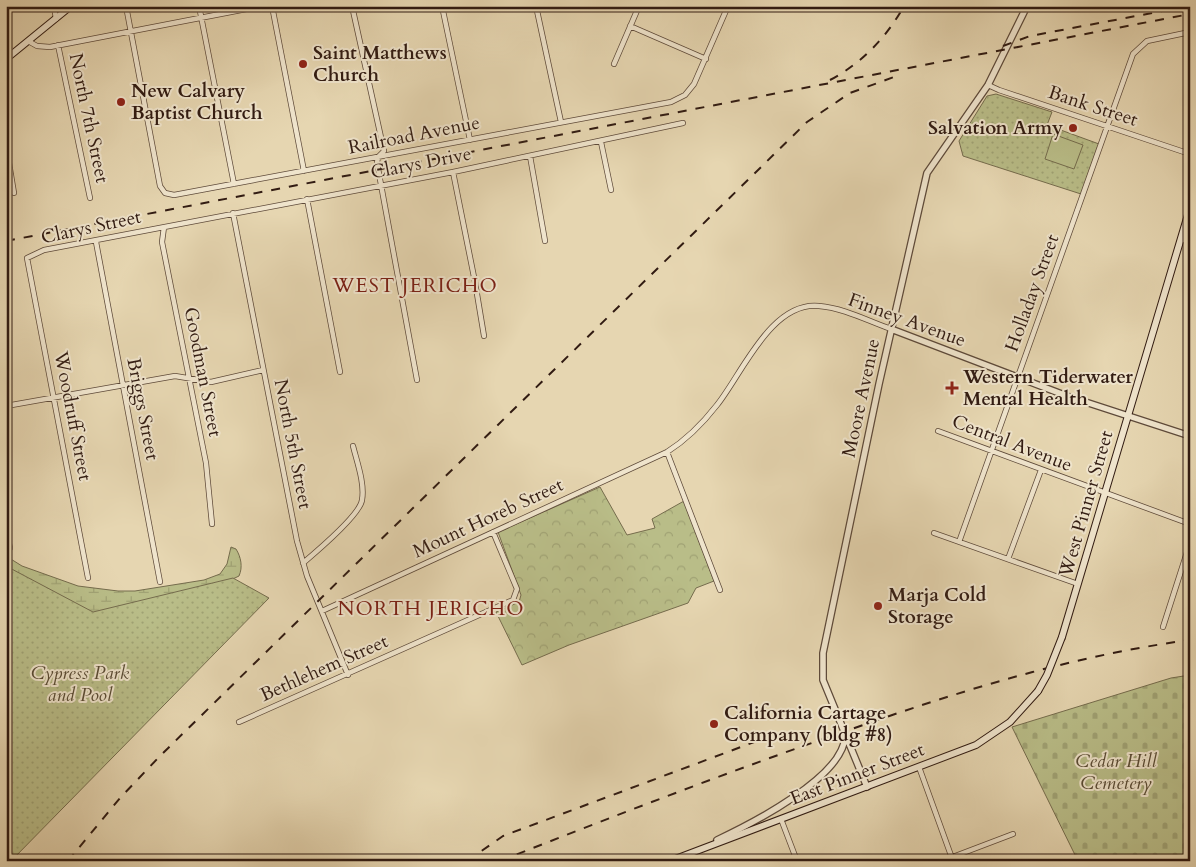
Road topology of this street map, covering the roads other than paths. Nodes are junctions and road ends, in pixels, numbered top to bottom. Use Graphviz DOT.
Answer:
graph roads {
  1 [pos="54,6"];
  2 [pos="71,6"];
  3 [pos="126,6"];
  4 [pos="199,6"];
  5 [pos="262,6"];
  6 [pos="272,6"];
  7 [pos="352,6"];
  8 [pos="442,6"];
  9 [pos="536,6"];
  10 [pos="639,6"];
  11 [pos="728,6"];
  12 [pos="1027,6"];
  13 [pos="201,17"];
  14 [pos="56,19"];
  15 [pos="630,26"];
  16 [pos="131,30"];
  17 [pos="1190,32"];
  18 [pos="28,41"];
  19 [pos="58,45"];
  20 [pos="6,59"];
  21 [pos="706,59"];
  22 [pos="614,64"];
  23 [pos="988,85"];
  24 [pos="561,122"];
  25 [pos="683,123"];
  26 [pos="1108,126"];
  27 [pos="470,140"];
  28 [pos="601,142"];
  29 [pos="6,145"];
  30 [pos="1190,154"];
  31 [pos="530,156"];
  32 [pos="378,157"];
  33 [pos="304,171"];
  34 [pos="453,172"];
  35 [pos="234,184"];
  36 [pos="381,186"];
  37 [pos="611,190"];
  38 [pos="14,194"];
  39 [pos="90,198"];
  40 [pos="307,199"];
  41 [pos="1190,208"];
  42 [pos="233,213"];
  43 [pos="164,227"];
  44 [pos="1180,239"];
  45 [pos="545,241"];
  46 [pos="96,242"];
  47 [pos="1190,242"];
  48 [pos="26,260"];
  49 [pos="891,329"];
  50 [pos="484,336"];
  51 [pos="263,370"];
  52 [pos="340,372"];
  53 [pos="188,377"];
  54 [pos="1018,377"];
  55 [pos="417,380"];
  56 [pos="123,384"];
  57 [pos="54,397"];
  58 [pos="6,406"];
  59 [pos="1127,417"];
  60 [pos="938,431"];
  61 [pos="1190,436"];
  62 [pos="354,446"];
  63 [pos="667,452"];
  64 [pos="990,452"];
  65 [pos="1041,470"];
  66 [pos="1104,494"];
  67 [pos="212,524"];
  68 [pos="1190,524"];
  69 [pos="6,530"];
  70 [pos="493,532"];
  71 [pos="934,533"];
  72 [pos="958,542"];
  73 [pos="1190,543"];
  74 [pos="10,548"];
  75 [pos="1008,559"];
  76 [pos="1184,561"];
  77 [pos="303,563"];
  78 [pos="1190,563"];
  79 [pos="88,578"];
  80 [pos="160,582"];
  81 [pos="1078,584"];
  82 [pos="720,590"];
  83 [pos="322,611"];
  84 [pos="1163,627"];
  85 [pos="348,674"];
  86 [pos="1038,691"];
  87 [pos="239,722"];
  88 [pos="845,732"];
  89 [pos="919,767"];
  90 [pos="867,787"];
  91 [pos="781,819"];
  92 [pos="1012,834"];
  93 [pos="687,854"];
  94 [pos="952,859"];
  95 [pos="670,861"];
  96 [pos="796,861"];
  97 [pos="942,861"];
  1 -- 14 [label="street"];
  2 -- 14 [label="main road"];
  3 -- 16 [label="street"];
  4 -- 13 [label="street"];
  5 -- 13 [label="street"];
  6 -- 33 [label="street"];
  7 -- 32 [label="street"];
  8 -- 27 [label="street"];
  9 -- 24 [label="street"];
  10 -- 15 [label="street"];
  11 -- 21 [label="street"];
  12 -- 23 [label="street, Moore Avenue"];
  13 -- 16 [label="street"];
  13 -- 35 [label="street"];
  14 -- 18 [label="main road"];
  15 -- 21 [label="street"];
  15 -- 22 [label="street"];
  16 -- 19 [label="street"];
  16 -- 35 [label="street, Railroad Avenue"];
  17 -- 26 [label="street, Holladay Street"];
  18 -- 19 [label="street"];
  18 -- 20 [label="main road"];
  19 -- 39 [label="street, North 7th Street"];
  21 -- 24 [label="street, Railroad Avenue"];
  23 -- 26 [label="street, Bank Street"];
  23 -- 49 [label="street, Moore Avenue"];
  24 -- 27 [label="street, Railroad Avenue"];
  25 -- 28 [label="street, Clarys Drive"];
  26 -- 30 [label="street, Bank Street"];
  26 -- 54 [label="street, Holladay Street"];
  27 -- 32 [label="street, Railroad Avenue"];
  28 -- 31 [label="street, Clarys Drive"];
  28 -- 37 [label="street"];
  29 -- 38 [label="street"];
  31 -- 34 [label="street, Clarys Drive"];
  31 -- 45 [label="street"];
  32 -- 33 [label="street, Railroad Avenue"];
  32 -- 36 [label="street"];
  33 -- 35 [label="street, Railroad Avenue"];
  34 -- 36 [label="street, Clarys Drive"];
  34 -- 50 [label="street"];
  36 -- 40 [label="street, Clarys Drive"];
  36 -- 55 [label="street"];
  40 -- 42 [label="street, Clarys Drive"];
  40 -- 52 [label="street"];
  41 -- 44 [label="main road, West Pinner Street"];
  42 -- 43 [label="street, Clarys Drive"];
  42 -- 51 [label="street, North 5th Street"];
  43 -- 46 [label="street, Clarys Street"];
  43 -- 53 [label="street, Goodman Street"];
  44 -- 47 [label="street"];
  44 -- 59 [label="main road, West Pinner Street"];
  46 -- 48 [label="street, Clarys Street"];
  46 -- 56 [label="street, Briggs Street"];
  48 -- 57 [label="street, Woodruff Street"];
  49 -- 54 [label="street, Finney Avenue"];
  49 -- 63 [label="street, Finney Avenue"];
  49 -- 88 [label="street, Moore Avenue"];
  51 -- 53 [label="street"];
  51 -- 77 [label="street, North 5th Street"];
  53 -- 56 [label="street"];
  53 -- 67 [label="street, Goodman Street"];
  54 -- 59 [label="street, Finney Avenue"];
  54 -- 64 [label="street, Holladay Street"];
  56 -- 57 [label="street"];
  56 -- 80 [label="street, Briggs Street"];
  57 -- 58 [label="street"];
  57 -- 79 [label="street, Woodruff Street"];
  59 -- 61 [label="street, Finney Avenue"];
  59 -- 66 [label="main road, West Pinner Street"];
  60 -- 64 [label="street, Central Avenue"];
  62 -- 77 [label="street"];
  63 -- 70 [label="street, Mount Horeb Street"];
  63 -- 82 [label="street"];
  64 -- 65 [label="street, Central Avenue"];
  64 -- 72 [label="street, Holladay Street"];
  65 -- 66 [label="street, Central Avenue"];
  65 -- 75 [label="street"];
  66 -- 68 [label="street, Central Avenue"];
  66 -- 81 [label="main road, West Pinner Street"];
  69 -- 74 [label="street"];
  70 -- 83 [label="street, Mount Horeb Street"];
  70 -- 85 [label="street, Bethlehem Street"];
  71 -- 72 [label="street"];
  72 -- 75 [label="street"];
  73 -- 76 [label="street"];
  75 -- 81 [label="street"];
  76 -- 78 [label="street"];
  76 -- 84 [label="street"];
  77 -- 83 [label="street, North 5th Street"];
  81 -- 86 [label="main road, West Pinner Street, bridge"];
  83 -- 85 [label="street, North 5th Street"];
  85 -- 87 [label="street, Bethlehem Street"];
  86 -- 89 [label="main road, East Pinner Street"];
  88 -- 90 [label="street, Moore Avenue"];
  88 -- 93 [label="street"];
  89 -- 90 [label="main road, East Pinner Street"];
  89 -- 94 [label="street"];
  90 -- 91 [label="main road, East Pinner Street"];
  91 -- 93 [label="main road, East Pinner Street"];
  91 -- 96 [label="street"];
  92 -- 94 [label="street"];
  93 -- 95 [label="main road, East Pinner Street"];
  94 -- 97 [label="street"];
}
